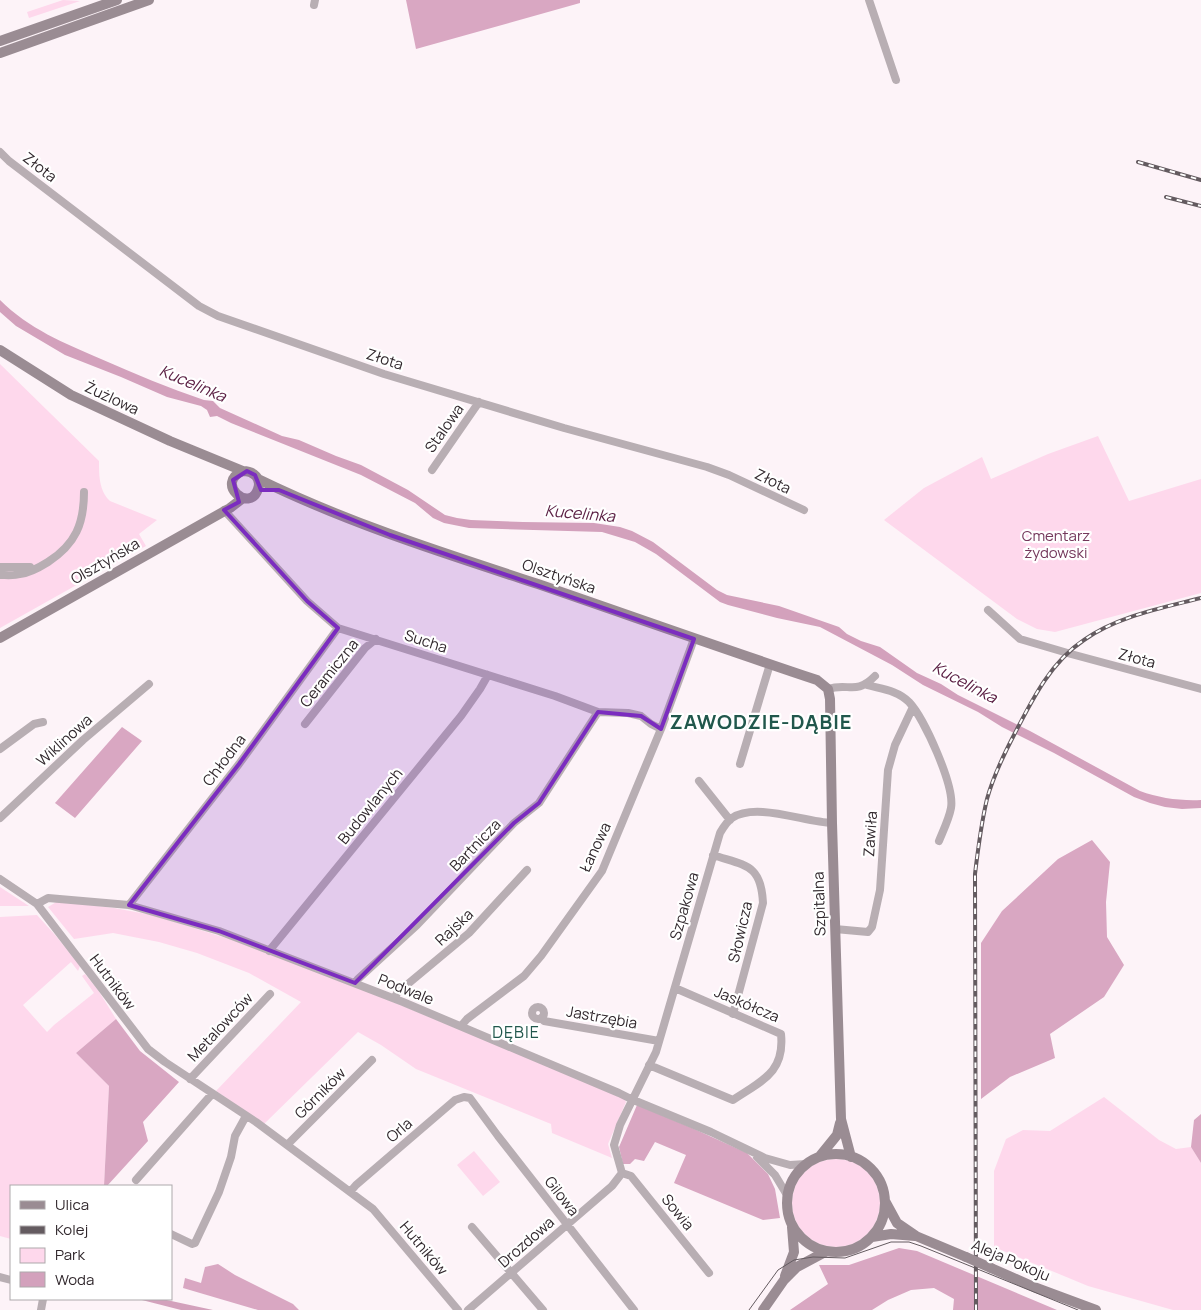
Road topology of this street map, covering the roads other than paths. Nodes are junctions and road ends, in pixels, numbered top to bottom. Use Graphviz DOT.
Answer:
graph roads {
  1 [pos="117,0"];
  2 [pos="149,0"];
  3 [pos="869,0"];
  4 [pos="0,41"];
  5 [pos="0,53"];
  6 [pos="896,80"];
  7 [pos="0,152"];
  8 [pos="0,350"];
  9 [pos="479,402"];
  10 [pos="217,462"];
  11 [pos="432,470"];
  12 [pos="243,471"];
  13 [pos="258,479"];
  14 [pos="233,480"];
  15 [pos="279,490"];
  16 [pos="84,492"];
  17 [pos="257,492"];
  18 [pos="238,495"];
  19 [pos="224,510"];
  20 [pos="804,510"];
  21 [pos="42,566"];
  22 [pos="0,567"];
  23 [pos="0,575"];
  24 [pos="988,610"];
  25 [pos="338,628"];
  26 [pos="0,638"];
  27 [pos="376,639"];
  28 [pos="694,639"];
  29 [pos="770,664"];
  30 [pos="488,675"];
  31 [pos="875,676"];
  32 [pos="149,684"];
  33 [pos="866,685"];
  34 [pos="828,689"];
  35 [pos="1201,689"];
  36 [pos="912,708"];
  37 [pos="598,712"];
  38 [pos="43,722"];
  39 [pos="305,724"];
  40 [pos="661,729"];
  41 [pos="0,749"];
  42 [pos="740,764"];
  43 [pos="699,781"];
  44 [pos="0,818"];
  45 [pos="730,820"];
  46 [pos="832,823"];
  47 [pos="939,841"];
  48 [pos="713,855"];
  49 [pos="527,870"];
  50 [pos="0,879"];
  51 [pos="37,904"];
  52 [pos="129,905"];
  53 [pos="835,929"];
  54 [pos="269,951"];
  55 [pos="355,983"];
  56 [pos="674,988"];
  57 [pos="270,994"];
  58 [pos="395,998"];
  59 [pos="734,1014"];
  60 [pos="541,1018"];
  61 [pos="461,1026"];
  62 [pos="659,1041"];
  63 [pos="372,1060"];
  64 [pos="649,1065"];
  65 [pos="190,1079"];
  66 [pos="212,1094"];
  67 [pos="470,1098"];
  68 [pos="631,1100"];
  69 [pos="246,1116"];
  70 [pos="841,1119"];
  71 [pos="287,1145"];
  72 [pos="752,1152"];
  73 [pos="820,1156"];
  74 [pos="851,1157"];
  75 [pos="806,1164"];
  76 [pos="622,1173"];
  77 [pos="136,1180"];
  78 [pos="350,1192"];
  79 [pos="787,1195"];
  80 [pos="884,1200"];
  81 [pos="567,1225"];
  82 [pos="472,1227"];
  83 [pos="792,1227"];
  84 [pos="172,1235"];
  85 [pos="916,1236"];
  86 [pos="872,1237"];
  87 [pos="825,1252"];
  88 [pos="511,1272"];
  89 [pos="710,1273"];
  90 [pos="784,1280"];
  91 [pos="458,1310"];
  92 [pos="468,1310"];
  93 [pos="543,1310"];
  94 [pos="634,1310"];
  95 [pos="763,1310"];
  96 [pos="1096,1310"];
  1 -- 4 [label="street"];
  2 -- 5 [label="street"];
  3 -- 6 [label="street"];
  7 -- 9 [label="street, Złota"];
  8 -- 10 [label="street, Żużlowa"];
  9 -- 11 [label="street, Stalowa"];
  9 -- 20 [label="street, Złota"];
  10 -- 12 [label="street, Żużlowa"];
  10 -- 14 [label="street, Żużlowa"];
  12 -- 13 [label="street"];
  12 -- 14 [label="street"];
  13 -- 15 [label="street, Olsztyńska"];
  13 -- 17 [label="street"];
  14 -- 18 [label="street"];
  15 -- 17 [label="street, Olsztyńska"];
  15 -- 28 [label="street, Olsztyńska"];
  16 -- 21 [label="street"];
  17 -- 18 [label="street"];
  18 -- 19 [label="street"];
  19 -- 25 [label="street, Sucha"];
  19 -- 26 [label="street, Olsztyńska"];
  21 -- 22 [label="street"];
  21 -- 23 [label="street"];
  24 -- 35 [label="street, Złota"];
  25 -- 27 [label="street, Sucha"];
  25 -- 52 [label="street, Chłodna"];
  27 -- 30 [label="street, Sucha"];
  27 -- 39 [label="street, Ceramiczna"];
  28 -- 29 [label="street, Olsztyńska"];
  28 -- 40 [label="street, Łanowa"];
  29 -- 34 [label="street, Olsztyńska"];
  29 -- 42 [label="street"];
  30 -- 37 [label="street, Sucha"];
  30 -- 54 [label="street, Budowlanych"];
  31 -- 33 [label="street"];
  32 -- 44 [label="street, Wiklinowa"];
  33 -- 34 [label="street"];
  33 -- 36 [label="street"];
  34 -- 46 [label="street, Szpitalna"];
  36 -- 47 [label="street"];
  36 -- 53 [label="street, Zawiła"];
  37 -- 40 [label="street, Sucha"];
  37 -- 55 [label="street, Bartnicza"];
  38 -- 41 [label="street"];
  40 -- 61 [label="street, Łanowa"];
  43 -- 45 [label="street"];
  45 -- 46 [label="street"];
  45 -- 48 [label="street, Szpakowa"];
  46 -- 53 [label="street, Szpitalna"];
  48 -- 56 [label="street, Szpakowa"];
  48 -- 59 [label="street, Słowicza"];
  49 -- 58 [label="street, Rajska"];
  50 -- 51 [label="street, Hutników"];
  51 -- 52 [label="street, Podwale"];
  51 -- 65 [label="street, Hutników"];
  52 -- 54 [label="street, Podwale"];
  53 -- 70 [label="street, Szpitalna"];
  54 -- 55 [label="street, Podwale"];
  55 -- 58 [label="street, Podwale"];
  56 -- 59 [label="street, Jaskółcza"];
  56 -- 62 [label="street, Szpakowa"];
  57 -- 65 [label="street, Metalowców"];
  58 -- 61 [label="street, Podwale"];
  59 -- 64 [label="street, Jaskółcza"];
  60 -- 62 [label="street, Jastrzębia"];
  61 -- 68 [label="street, Podwale"];
  62 -- 64 [label="street, Szpakowa"];
  63 -- 71 [label="street, Górników"];
  64 -- 68 [label="street, Szpakowa"];
  65 -- 66 [label="street, Hutników"];
  66 -- 69 [label="street, Hutników"];
  66 -- 77 [label="street"];
  67 -- 78 [label="street, Orla"];
  67 -- 81 [label="street, Gilowa"];
  68 -- 72 [label="street, Podwale"];
  68 -- 76 [label="street, Szpakowa"];
  69 -- 71 [label="street, Hutników"];
  69 -- 84 [label="street"];
  70 -- 73 [label="street, Szpitalna"];
  70 -- 74 [label="street, Szpitalna"];
  71 -- 78 [label="street, Hutników"];
  72 -- 75 [label="street, Podwale"];
  72 -- 79 [label="street, Podwale"];
  73 -- 74 [label="street"];
  73 -- 75 [label="street"];
  74 -- 80 [label="street"];
  75 -- 79 [label="street"];
  76 -- 81 [label="street, Drozdowa"];
  76 -- 89 [label="street, Sowia"];
  78 -- 91 [label="street, Hutników"];
  79 -- 83 [label="street"];
  80 -- 85 [label="street, Aleja Pokoju"];
  80 -- 86 [label="street"];
  81 -- 88 [label="street, Drozdowa"];
  81 -- 94 [label="street, Gilowa"];
  82 -- 88 [label="street"];
  83 -- 87 [label="street"];
  83 -- 90 [label="street"];
  85 -- 86 [label="street, Aleja Pokoju"];
  85 -- 96 [label="street, Aleja Pokoju, bridge"];
  86 -- 87 [label="street"];
  87 -- 90 [label="street"];
  88 -- 92 [label="street, Drozdowa"];
  88 -- 93 [label="street"];
  90 -- 95 [label="street"];
}
